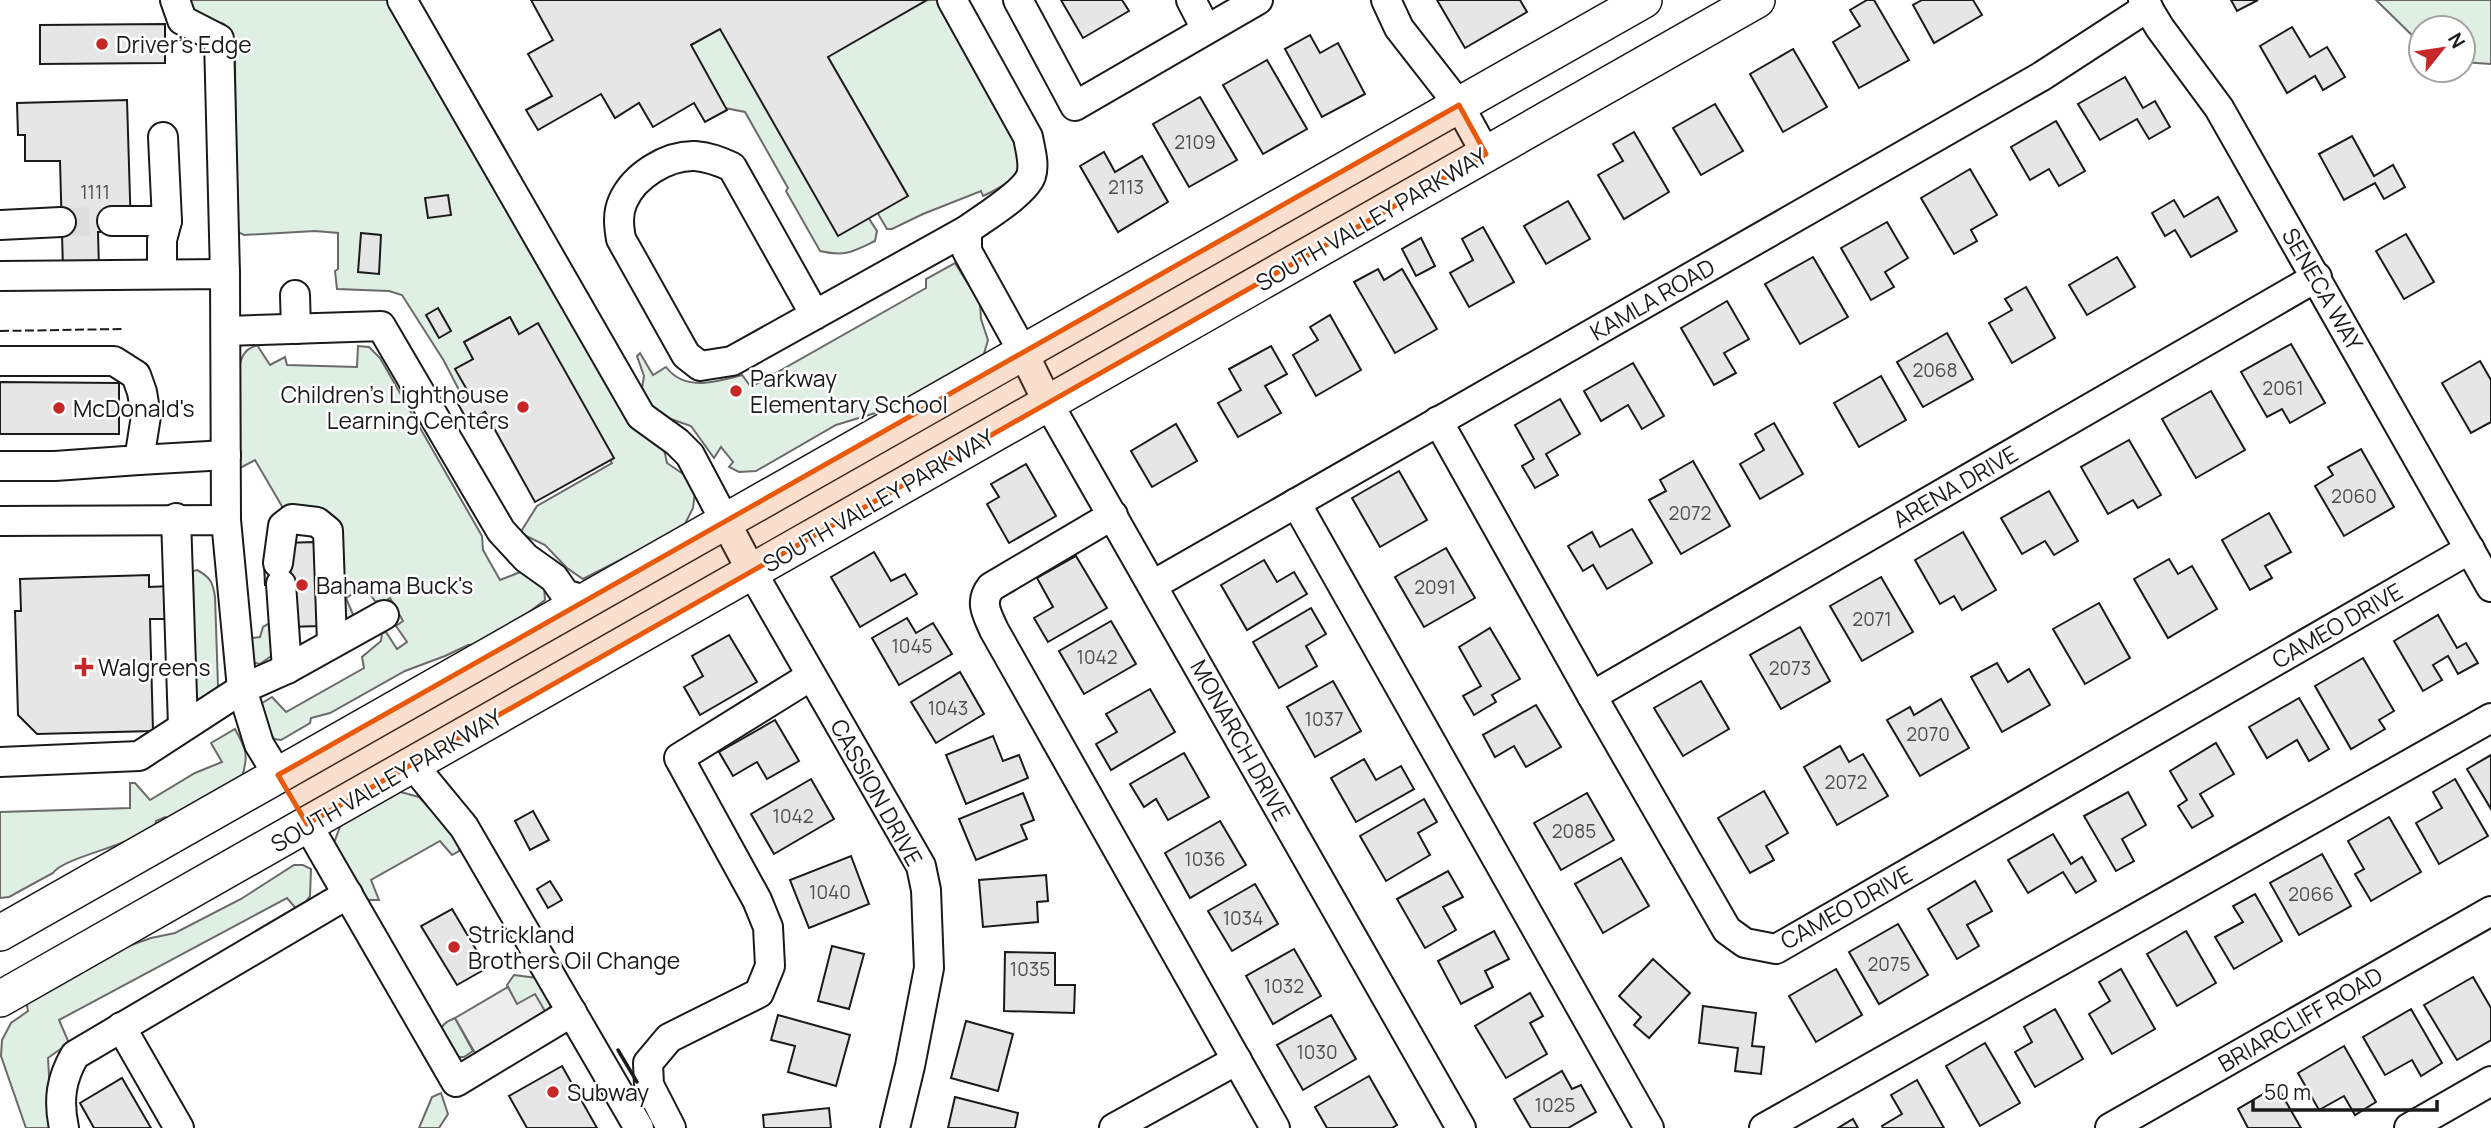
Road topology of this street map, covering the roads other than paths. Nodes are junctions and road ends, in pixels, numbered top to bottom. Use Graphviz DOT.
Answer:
graph roads {
  1 [pos="175,0"];
  2 [pos="402,0"];
  3 [pos="953,0"];
  4 [pos="1018,0"];
  5 [pos="1191,0"];
  6 [pos="1258,0"];
  7 [pos="1644,0"];
  8 [pos="1757,0"];
  9 [pos="1392,2"];
  10 [pos="2145,4"];
  11 [pos="1206,29"];
  12 [pos="1459,105"];
  13 [pos="163,137"];
  14 [pos="1486,154"];
  15 [pos="112,221"];
  16 [pos="167,221"];
  17 [pos="61,222"];
  18 [pos="0,225"];
  19 [pos="967,230"];
  20 [pos="162,274"];
  21 [pos="225,274"];
  22 [pos="0,276"];
  23 [pos="2317,277"];
  24 [pos="295,295"];
  25 [pos="815,315"];
  26 [pos="296,329"];
  27 [pos="227,331"];
  28 [pos="1023,352"];
  29 [pos="0,361"];
  30 [pos="1048,403"];
  31 [pos="1438,421"];
  32 [pos="226,455"];
  33 [pos="139,460"];
  34 [pos="0,466"];
  35 [pos="1296,503"];
  36 [pos="1113,515"];
  37 [pos="176,518"];
  38 [pos="226,520"];
  39 [pos="0,521"];
  40 [pos="726,521"];
  41 [pos="2470,549"];
  42 [pos="751,572"];
  43 [pos="1153,585"];
  44 [pos="2491,587"];
  45 [pos="584,600"];
  46 [pos="384,615"];
  47 [pos="332,642"];
  48 [pos="287,669"];
  49 [pos="811,676"];
  50 [pos="242,689"];
  51 [pos="1592,696"];
  52 [pos="2491,718"];
  53 [pos="183,726"];
  54 [pos="0,762"];
  55 [pos="412,765"];
  56 [pos="278,775"];
  57 [pos="307,824"];
  58 [pos="348,894"];
  59 [pos="2491,911"];
  60 [pos="0,933"];
  61 [pos="0,999"];
  62 [pos="572,1012"];
  63 [pos="121,1027"];
  64 [pos="1237,1060"];
  65 [pos="2491,1081"];
  66 [pos="64,1128"];
  67 [pos="179,1128"];
  68 [pos="639,1128"];
  69 [pos="671,1128"];
  70 [pos="895,1128"];
  71 [pos="1114,1128"];
  72 [pos="1275,1128"];
  73 [pos="1461,1128"];
  74 [pos="1648,1128"];
  75 [pos="1764,1128"];
  76 [pos="2110,1128"];
  77 [pos="2409,1128"];
  1 -- 21 [label="street"];
  2 -- 40 [label="street, CASSION DRIVE"];
  3 -- 19 [label="street"];
  4 -- 11 [label="street"];
  5 -- 11 [label="street"];
  6 -- 11 [label="street"];
  7 -- 12 [label="main road"];
  8 -- 14 [label="main road, SOUTH VALLEY PARKWAY"];
  9 -- 12 [label="street"];
  10 -- 23 [label="street, SENECA WAY"];
  10 -- 31 [label="street, KAMLA ROAD"];
  12 -- 14 [label="street"];
  12 -- 28 [label="main road"];
  13 -- 16 [label="street"];
  14 -- 30 [label="main road, SOUTH VALLEY PARKWAY"];
  15 -- 16 [label="street"];
  16 -- 20 [label="street"];
  17 -- 18 [label="street"];
  19 -- 25 [label="street"];
  19 -- 28 [label="street, MONARCH DRIVE"];
  20 -- 21 [label="street"];
  20 -- 22 [label="street"];
  21 -- 27 [label="street"];
  23 -- 41 [label="street, SENECA WAY"];
  23 -- 51 [label="street, ARENA DRIVE"];
  24 -- 26 [label="street"];
  25 -- 25 [label="street"];
  26 -- 27 [label="street"];
  26 -- 45 [label="street"];
  27 -- 32 [label="street"];
  28 -- 30 [label="street, MONARCH DRIVE"];
  28 -- 40 [label="main road"];
  29 -- 33 [label="street"];
  30 -- 36 [label="street, MONARCH DRIVE"];
  30 -- 42 [label="main road, SOUTH VALLEY PARKWAY"];
  31 -- 35 [label="street, KAMLA ROAD"];
  31 -- 51 [label="street, CAMEO DRIVE"];
  32 -- 33 [label="street"];
  32 -- 38 [label="street"];
  33 -- 34 [label="street"];
  35 -- 43 [label="street, KAMLA ROAD"];
  35 -- 74 [label="street"];
  36 -- 43 [label="street, MONARCH DRIVE"];
  36 -- 64 [label="street"];
  37 -- 38 [label="street"];
  37 -- 39 [label="street"];
  37 -- 53 [label="street"];
  38 -- 50 [label="street"];
  40 -- 42 [label="street, CASSION DRIVE"];
  40 -- 45 [label="main road"];
  41 -- 44 [label="street, SENECA WAY"];
  41 -- 51 [label="street, CAMEO DRIVE"];
  42 -- 49 [label="street, CASSION DRIVE"];
  42 -- 55 [label="main road, SOUTH VALLEY PARKWAY"];
  43 -- 73 [label="street, MONARCH DRIVE"];
  45 -- 56 [label="main road"];
  46 -- 47 [label="street"];
  47 -- 48 [label="street"];
  47 -- 48 [label="street"];
  48 -- 50 [label="street"];
  49 -- 69 [label="street"];
  49 -- 70 [label="street, CASSION DRIVE"];
  50 -- 53 [label="street"];
  50 -- 56 [label="street"];
  52 -- 75 [label="street"];
  53 -- 54 [label="street"];
  55 -- 57 [label="main road, SOUTH VALLEY PARKWAY"];
  55 -- 62 [label="street"];
  56 -- 57 [label="main road"];
  56 -- 60 [label="main road"];
  57 -- 58 [label="street"];
  57 -- 61 [label="main road, SOUTH VALLEY PARKWAY"];
  58 -- 62 [label="street"];
  58 -- 63 [label="street"];
  59 -- 76 [label="street, BRIARCLIFF ROAD"];
  62 -- 68 [label="street"];
  63 -- 66 [label="street"];
  63 -- 67 [label="street"];
  64 -- 71 [label="street"];
  64 -- 72 [label="street"];
  65 -- 77 [label="street"];
}
